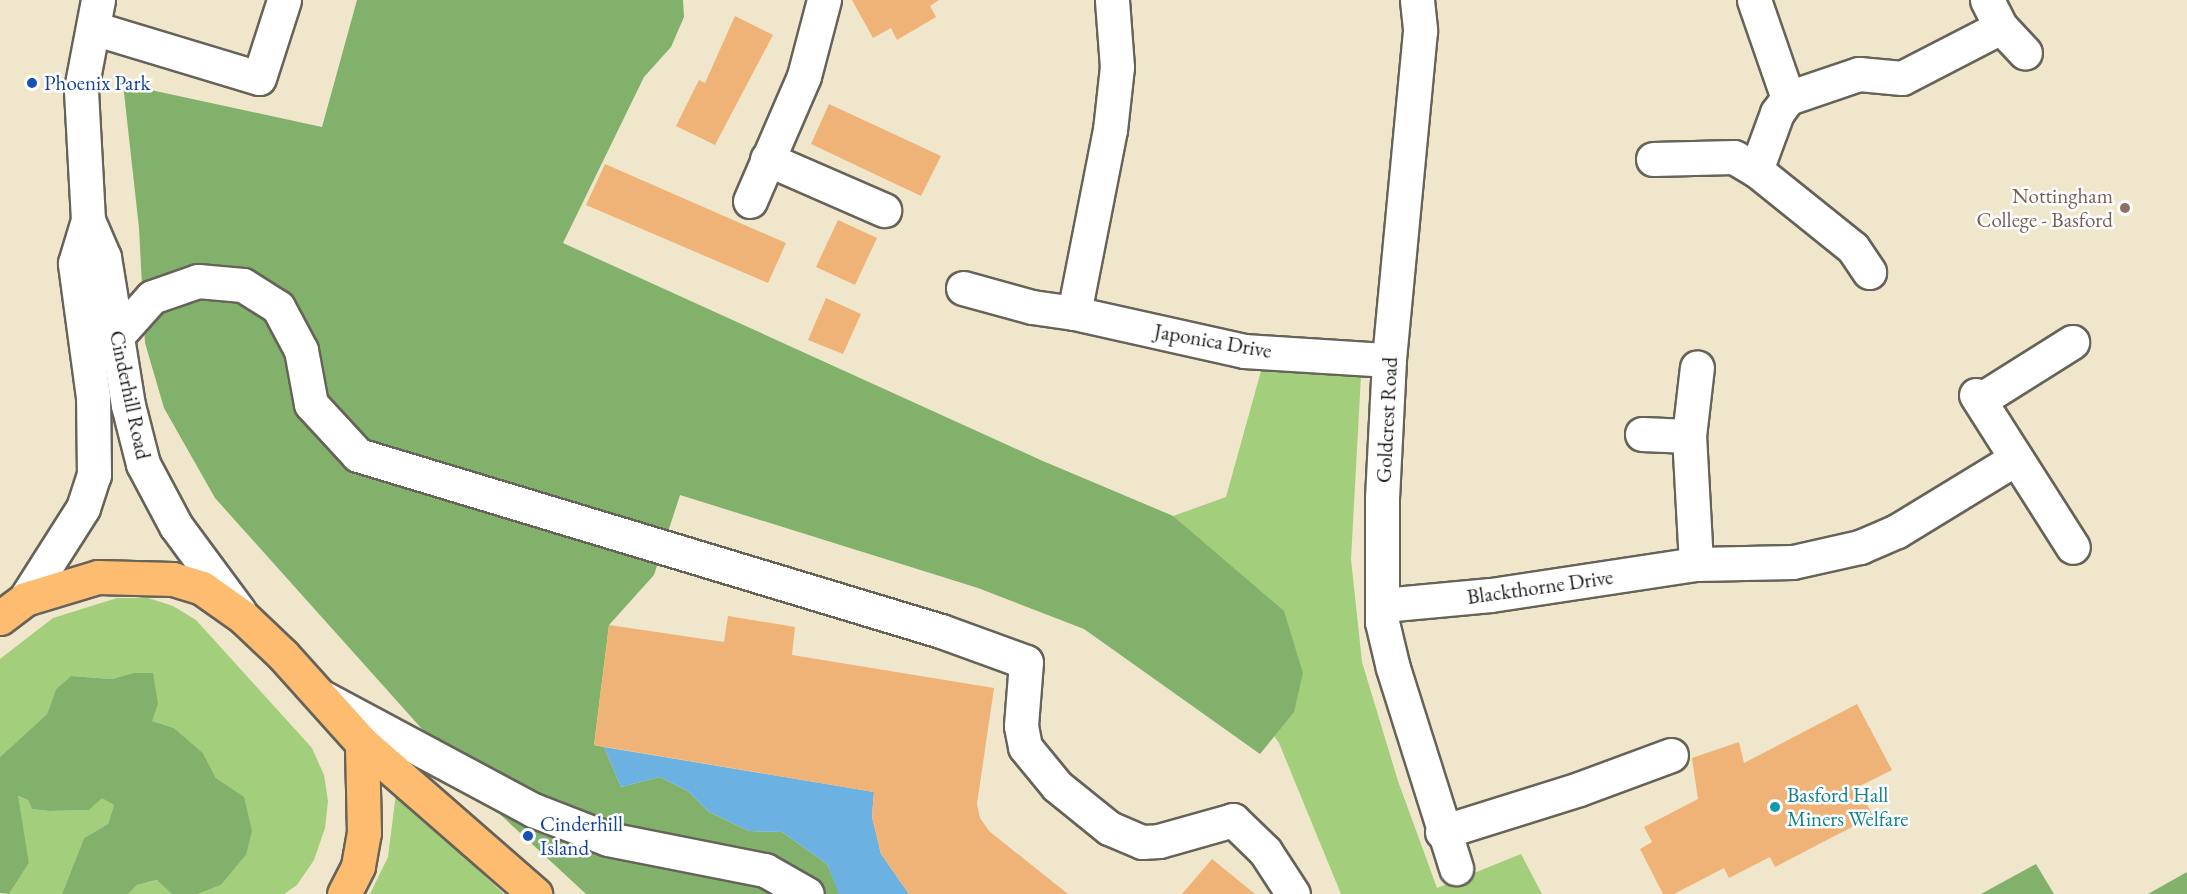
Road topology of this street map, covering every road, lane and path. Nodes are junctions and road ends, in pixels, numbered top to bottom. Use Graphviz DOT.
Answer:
graph roads {
  1 [pos="284,0"];
  2 [pos="824,0"];
  3 [pos="1112,0"];
  4 [pos="1417,0"];
  5 [pos="1754,0"];
  6 [pos="95,14"];
  7 [pos="1994,14"];
  8 [pos="2025,53"];
  9 [pos="1788,98"];
  10 [pos="1653,159"];
  11 [pos="781,166"];
  12 [pos="1756,170"];
  13 [pos="750,201"];
  14 [pos="884,210"];
  15 [pos="88,220"];
  16 [pos="1869,272"];
  17 [pos="963,288"];
  18 [pos="1074,313"];
  19 [pos="117,336"];
  20 [pos="2072,342"];
  21 [pos="1389,360"];
  22 [pos="1697,367"];
  23 [pos="1642,434"];
  24 [pos="1689,436"];
  25 [pos="2014,459"];
  26 [pos="2073,547"];
  27 [pos="1696,564"];
  28 [pos="1383,605"];
  29 [pos="12,609"];
  30 [pos="243,617"];
  31 [pos="317,694"];
  32 [pos="362,743"];
  33 [pos="1671,755"];
  34 [pos="1442,832"];
  35 [pos="1456,868"];
  36 [pos="344,894"];
  37 [pos="535,894"];
  38 [pos="807,894"];
  39 [pos="1293,894"];
  1 -- 6 [label="street"];
  2 -- 11 [label="street"];
  3 -- 18 [label="street"];
  4 -- 21 [label="street, Goldcrest Road"];
  5 -- 9 [label="street"];
  6 -- 15 [label="street, Cinderhill Road"];
  7 -- 8 [label="street"];
  7 -- 9 [label="street"];
  9 -- 12 [label="street"];
  10 -- 12 [label="street"];
  11 -- 13 [label="street"];
  11 -- 14 [label="street"];
  12 -- 16 [label="street"];
  15 -- 19 [label="street, Cinderhill Road"];
  15 -- 29 [label="street, Cinderhill Road"];
  17 -- 18 [label="street, Japonica Drive"];
  18 -- 21 [label="street, Japonica Drive"];
  19 -- 30 [label="street, Cinderhill Road"];
  19 -- 39 [label="street"];
  20 -- 25 [label="street"];
  21 -- 28 [label="street, Goldcrest Road"];
  22 -- 24 [label="street"];
  23 -- 24 [label="street"];
  24 -- 27 [label="street"];
  25 -- 26 [label="street"];
  25 -- 27 [label="street, Blackthorne Drive"];
  27 -- 28 [label="street, Blackthorne Drive"];
  28 -- 34 [label="street, Goldcrest Road"];
  29 -- 30 [label="highway"];
  30 -- 31 [label="highway"];
  31 -- 32 [label="highway"];
  31 -- 38 [label="street"];
  32 -- 36 [label="highway"];
  32 -- 37 [label="highway"];
  33 -- 34 [label="street"];
  34 -- 35 [label="street, Goldcrest Road"];
}
